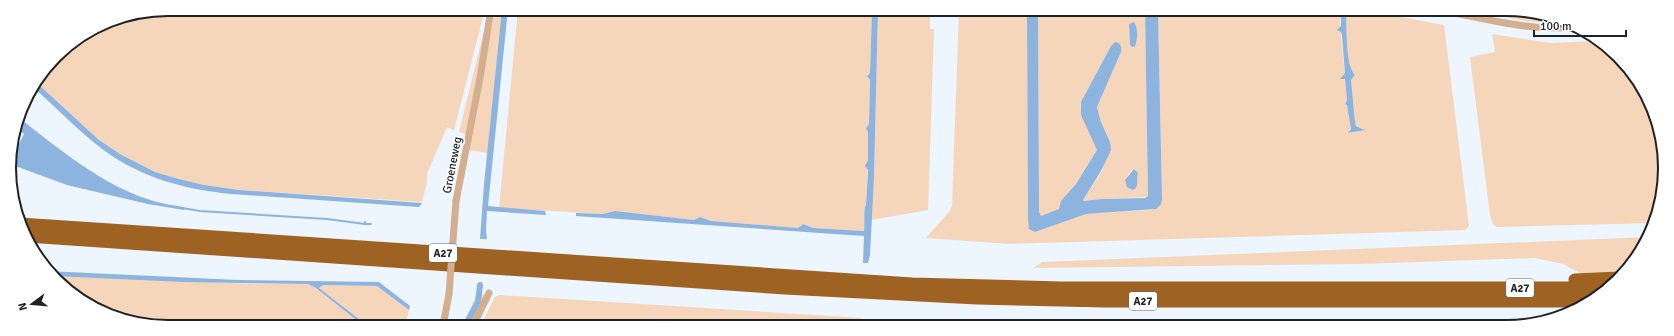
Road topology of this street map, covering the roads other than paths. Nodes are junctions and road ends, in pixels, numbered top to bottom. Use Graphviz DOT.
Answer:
graph roads {
  1 [pos="490,16"];
  2 [pos="1472,16"];
  3 [pos="1563,27"];
  4 [pos="27,224"];
  5 [pos="33,236"];
  6 [pos="1609,279"];
  7 [pos="1432,288"];
  8 [pos="1600,288"];
  9 [pos="489,293"];
  10 [pos="1567,301"];
  11 [pos="1580,301"];
  12 [pos="1577,302"];
  13 [pos="445,320"];
  14 [pos="476,320"];
  1 -- 13 [label="street, Groeneweg, bridge"];
  2 -- 3 [label="street"];
  4 -- 7 [label="highway, A27"];
  5 -- 10 [label="highway, A27"];
  6 -- 7 [label="highway, A27"];
  7 -- 8 [label="highway, A27"];
  9 -- 14 [label="street"];
  10 -- 11 [label="highway, A27"];
  10 -- 12 [label="highway, A27"];
}
